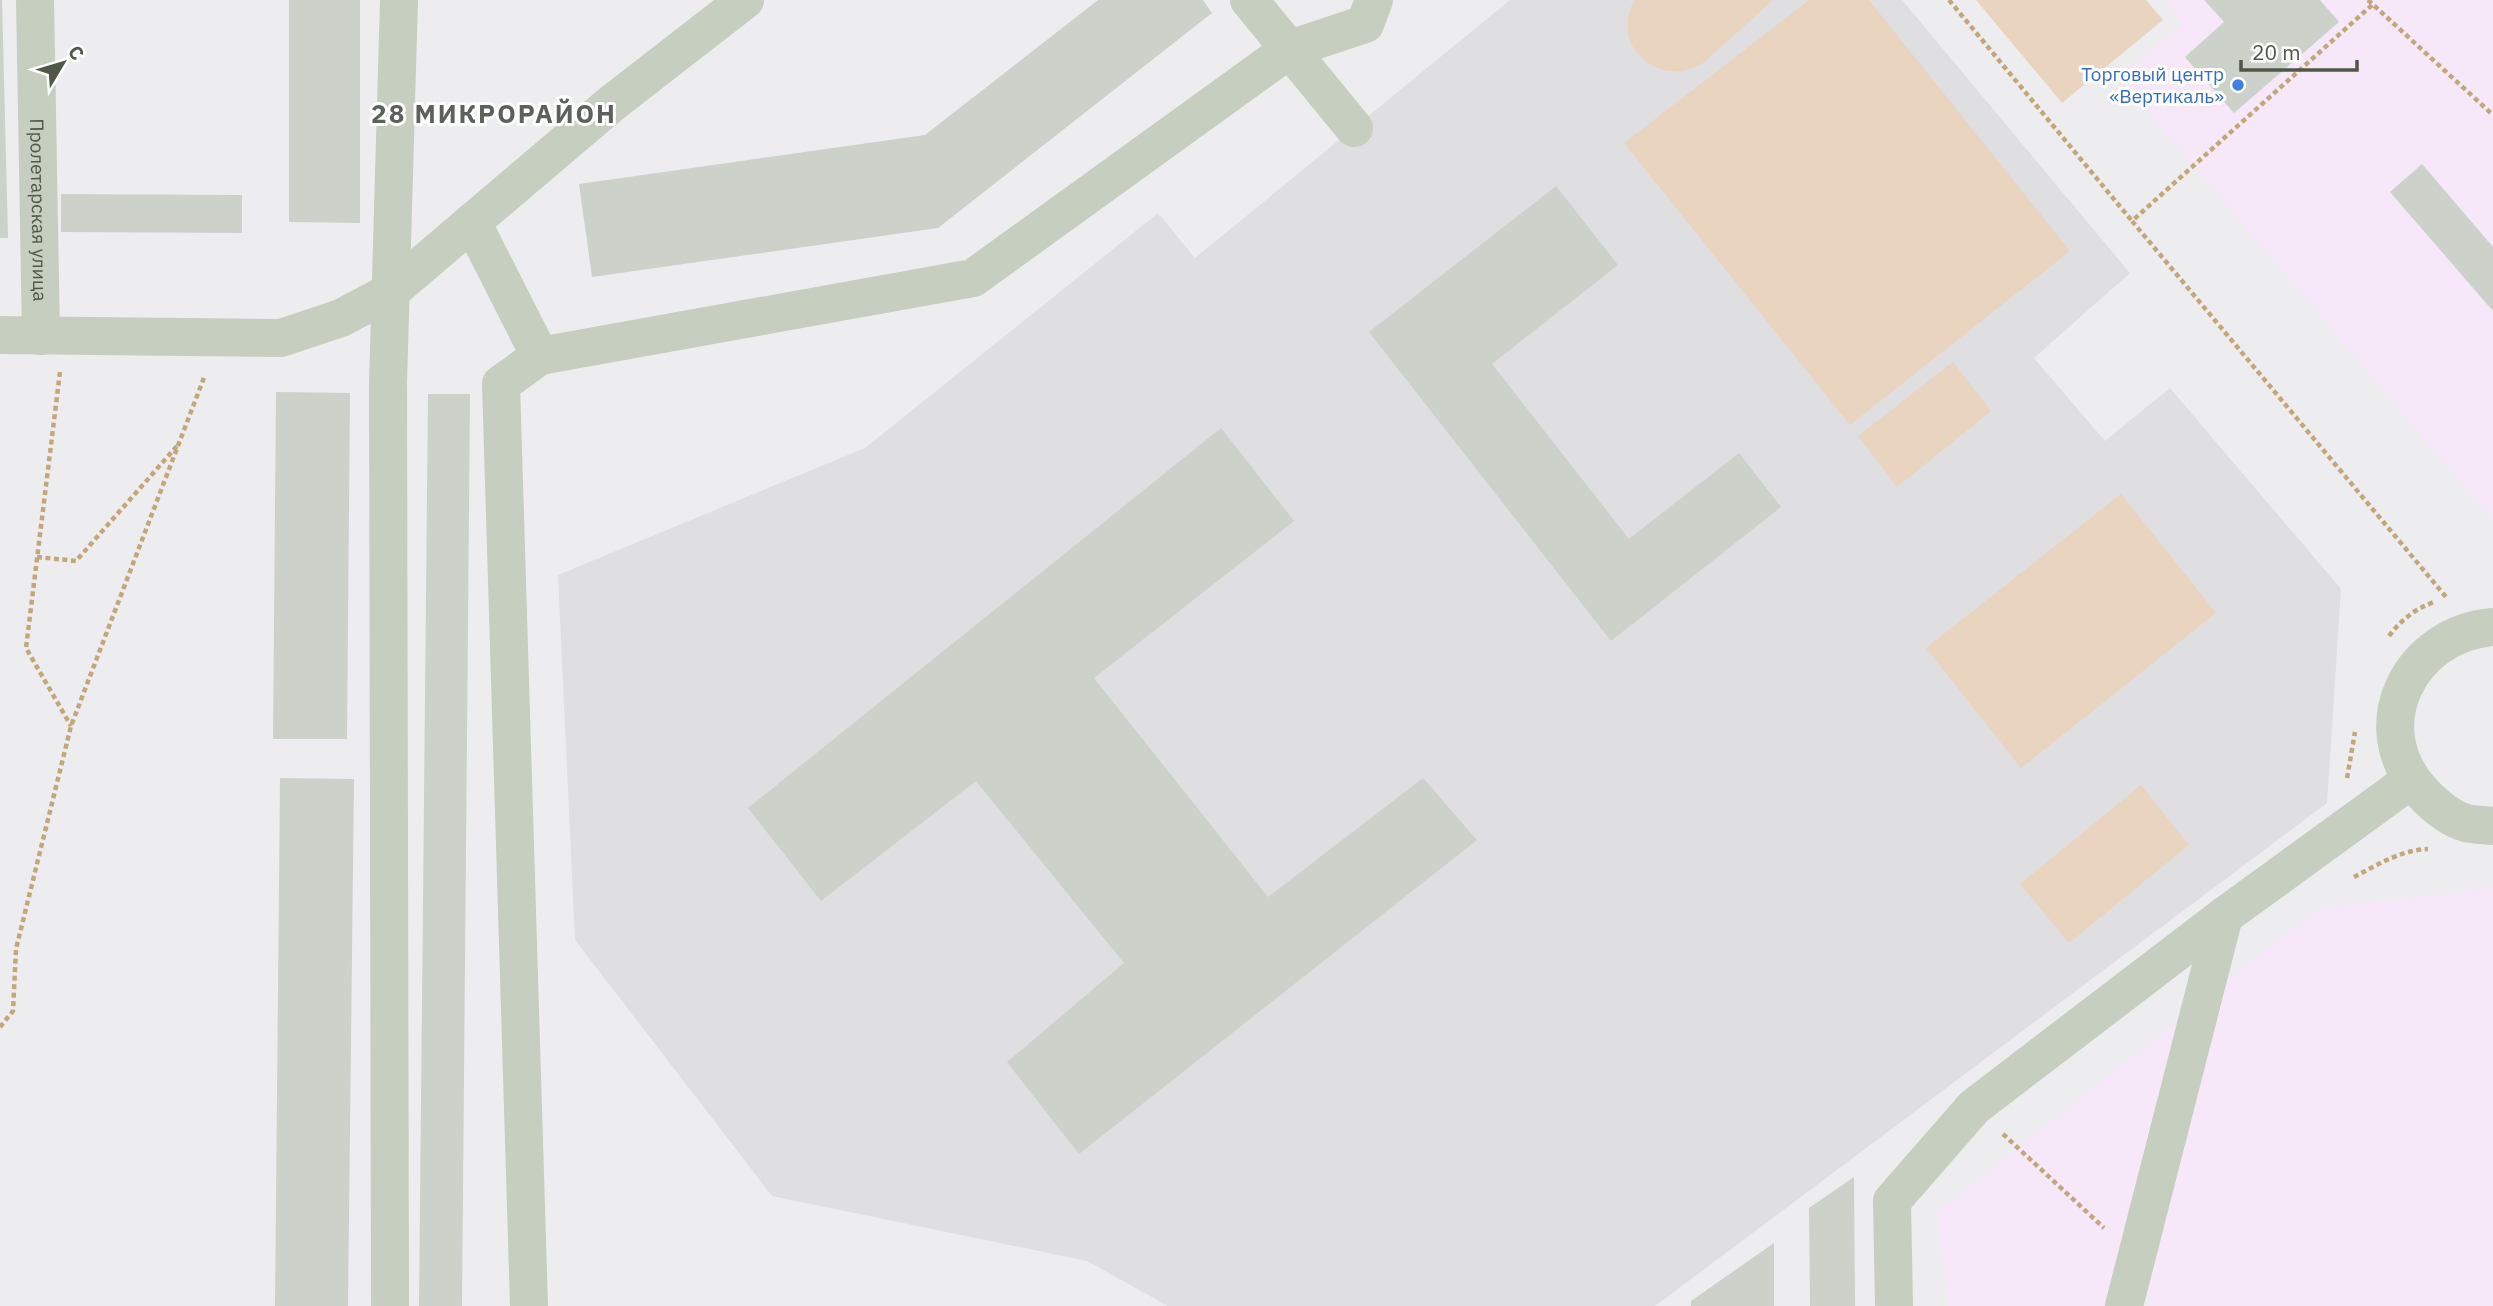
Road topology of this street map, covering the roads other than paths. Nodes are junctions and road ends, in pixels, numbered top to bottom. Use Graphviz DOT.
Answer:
graph roads {
  1 [pos="35,0"];
  2 [pos="399,0"];
  3 [pos="746,0"];
  4 [pos="1249,0"];
  5 [pos="1374,0"];
  6 [pos="1290,49"];
  7 [pos="1354,128"];
  8 [pos="472,222"];
  9 [pos="390,292"];
  10 [pos="0,335"];
  11 [pos="53,336"];
  12 [pos="540,356"];
  13 [pos="2493,627"];
  14 [pos="2411,780"];
  15 [pos="2493,826"];
  16 [pos="2224,916"];
  17 [pos="390,1306"];
  18 [pos="529,1306"];
  19 [pos="1894,1306"];
  20 [pos="2124,1306"];
  1 -- 11 [label="street, Пролетарская улица"];
  2 -- 9 [label="street"];
  3 -- 8 [label="street"];
  4 -- 6 [label="street"];
  5 -- 6 [label="street"];
  6 -- 7 [label="street"];
  6 -- 12 [label="street"];
  8 -- 9 [label="street"];
  8 -- 12 [label="street"];
  9 -- 11 [label="street"];
  9 -- 17 [label="street"];
  10 -- 11 [label="street"];
  12 -- 18 [label="street"];
  13 -- 14 [label="street"];
  14 -- 15 [label="street"];
  14 -- 16 [label="street"];
  16 -- 19 [label="street"];
  16 -- 20 [label="street"];
}
